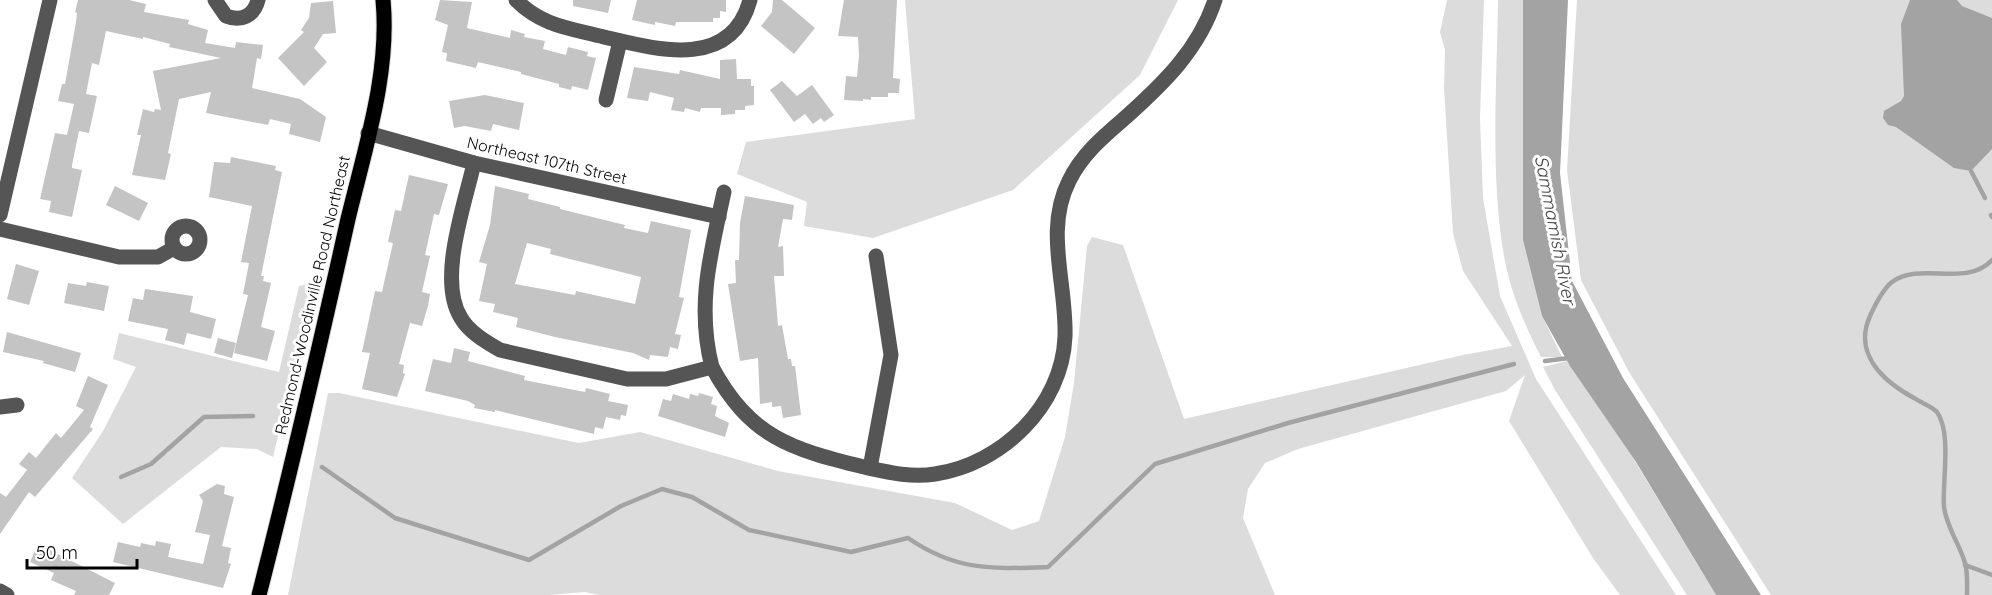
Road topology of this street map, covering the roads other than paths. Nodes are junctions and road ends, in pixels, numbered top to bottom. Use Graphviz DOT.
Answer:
graph roads {
  1 [pos="50,0"];
  2 [pos="215,0"];
  3 [pos="258,0"];
  4 [pos="383,0"];
  5 [pos="516,0"];
  6 [pos="750,0"];
  7 [pos="1215,0"];
  8 [pos="620,41"];
  9 [pos="606,100"];
  10 [pos="368,133"];
  11 [pos="474,163"];
  12 [pos="724,192"];
  13 [pos="0,214"];
  14 [pos="719,217"];
  15 [pos="0,229"];
  16 [pos="174,248"];
  17 [pos="876,256"];
  18 [pos="712,366"];
  19 [pos="17,405"];
  20 [pos="0,407"];
  21 [pos="870,468"];
  22 [pos="0,591"];
  23 [pos="7,595"];
  24 [pos="259,595"];
  1 -- 13 [label="street"];
  2 -- 3 [label="street"];
  4 -- 10 [label="main road, Redmond-Woodinville Road Northeast"];
  5 -- 8 [label="street"];
  6 -- 8 [label="street"];
  7 -- 21 [label="street"];
  8 -- 9 [label="street"];
  10 -- 11 [label="street, Northeast 107th Street"];
  10 -- 24 [label="main road, Redmond-Woodinville Road Northeast"];
  11 -- 14 [label="street, Northeast 107th Street"];
  11 -- 18 [label="street"];
  12 -- 14 [label="street"];
  14 -- 18 [label="street"];
  15 -- 16 [label="street"];
  17 -- 21 [label="street"];
  18 -- 21 [label="street"];
  19 -- 20 [label="street"];
  22 -- 23 [label="street"];
}
